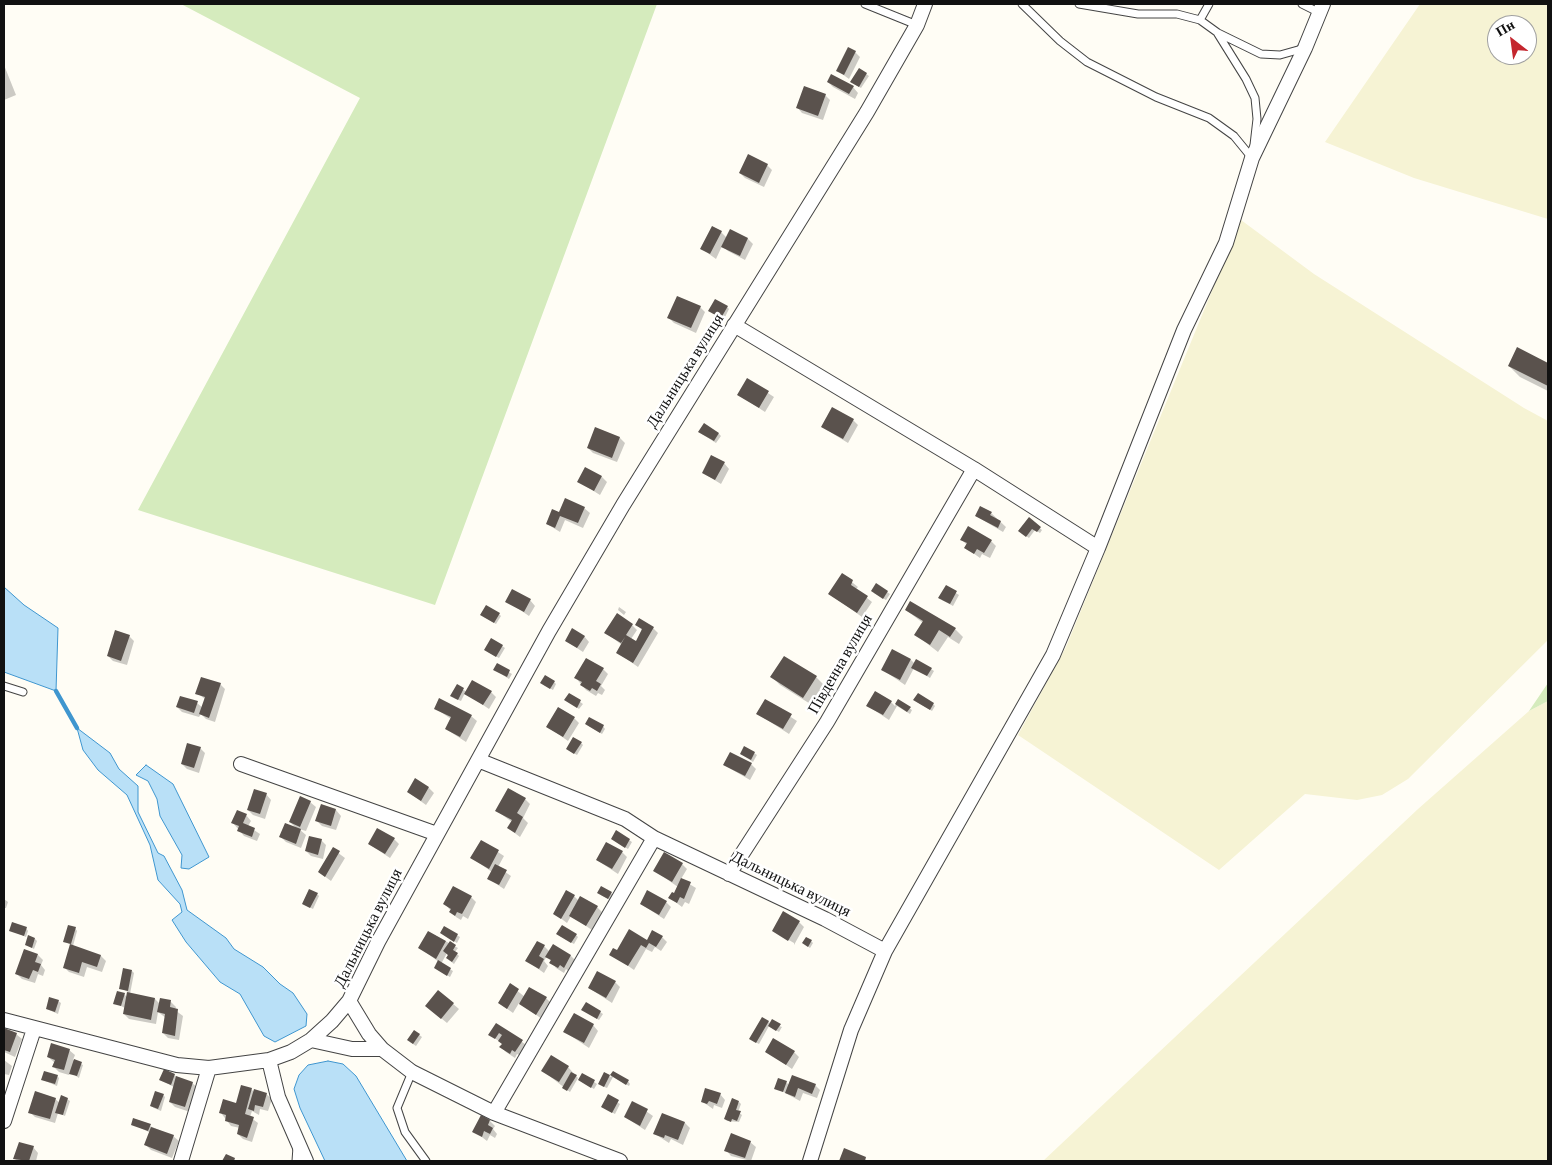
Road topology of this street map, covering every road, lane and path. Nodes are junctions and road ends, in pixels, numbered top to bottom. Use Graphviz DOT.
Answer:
graph roads {
  1 [pos="865,4"];
  2 [pos="925,4"];
  3 [pos="1022,4"];
  4 [pos="1079,4"];
  5 [pos="1209,4"];
  6 [pos="1302,4"];
  7 [pos="1321,8"];
  8 [pos="1200,20"];
  9 [pos="917,25"];
  10 [pos="1218,33"];
  11 [pos="1305,48"];
  12 [pos="1252,158"];
  13 [pos="734,325"];
  14 [pos="974,469"];
  15 [pos="1098,548"];
  16 [pos="4,686"];
  17 [pos="23,692"];
  18 [pos="478,760"];
  19 [pos="241,764"];
  20 [pos="438,834"];
  21 [pos="654,838"];
  22 [pos="730,874"];
  23 [pos="885,951"];
  24 [pos="349,1001"];
  25 [pos="4,1020"];
  26 [pos="34,1029"];
  27 [pos="310,1040"];
  28 [pos="382,1049"];
  29 [pos="269,1060"];
  30 [pos="209,1068"];
  31 [pos="412,1072"];
  32 [pos="494,1113"];
  33 [pos="4,1121"];
  34 [pos="298,1144"];
  35 [pos="181,1161"];
  36 [pos="296,1161"];
  37 [pos="306,1161"];
  38 [pos="426,1161"];
  39 [pos="620,1161"];
  40 [pos="810,1161"];
  1 -- 9 [label="lane"];
  2 -- 9 [label="street, Дальницька вулиця"];
  3 -- 12 [label="lane"];
  4 -- 8 [label="lane"];
  5 -- 8 [label="lane"];
  6 -- 7 [label="lane"];
  7 -- 11 [label="street"];
  8 -- 10 [label="lane"];
  9 -- 13 [label="street, Дальницька вулиця"];
  10 -- 11 [label="lane"];
  10 -- 12 [label="lane"];
  11 -- 12 [label="street"];
  12 -- 15 [label="street"];
  13 -- 14 [label="street"];
  13 -- 18 [label="street, Дальницька вулиця"];
  14 -- 15 [label="street"];
  14 -- 22 [label="street, Південна вулиця"];
  15 -- 23 [label="street"];
  16 -- 17 [label="lane"];
  18 -- 20 [label="street, Дальницька вулиця"];
  18 -- 21 [label="street, Дальницька вулиця"];
  19 -- 20 [label="street"];
  20 -- 24 [label="street, Дальницька вулиця"];
  21 -- 22 [label="street, Дальницька вулиця"];
  21 -- 32 [label="street"];
  22 -- 23 [label="street, Дальницька вулиця"];
  23 -- 40 [label="street"];
  24 -- 27 [label="street"];
  24 -- 28 [label="street, Дальницька вулиця"];
  25 -- 26 [label="street"];
  26 -- 30 [label="street"];
  26 -- 33 [label="street"];
  27 -- 28 [label="street"];
  27 -- 29 [label="street"];
  28 -- 31 [label="street, Дальницька вулиця"];
  29 -- 30 [label="street"];
  29 -- 34 [label="street"];
  30 -- 35 [label="street"];
  31 -- 32 [label="street, Дальницька вулиця"];
  31 -- 38 [label="lane"];
  32 -- 39 [label="street, Дальницька вулиця"];
  34 -- 36 [label="lane"];
  34 -- 37 [label="street"];
}
